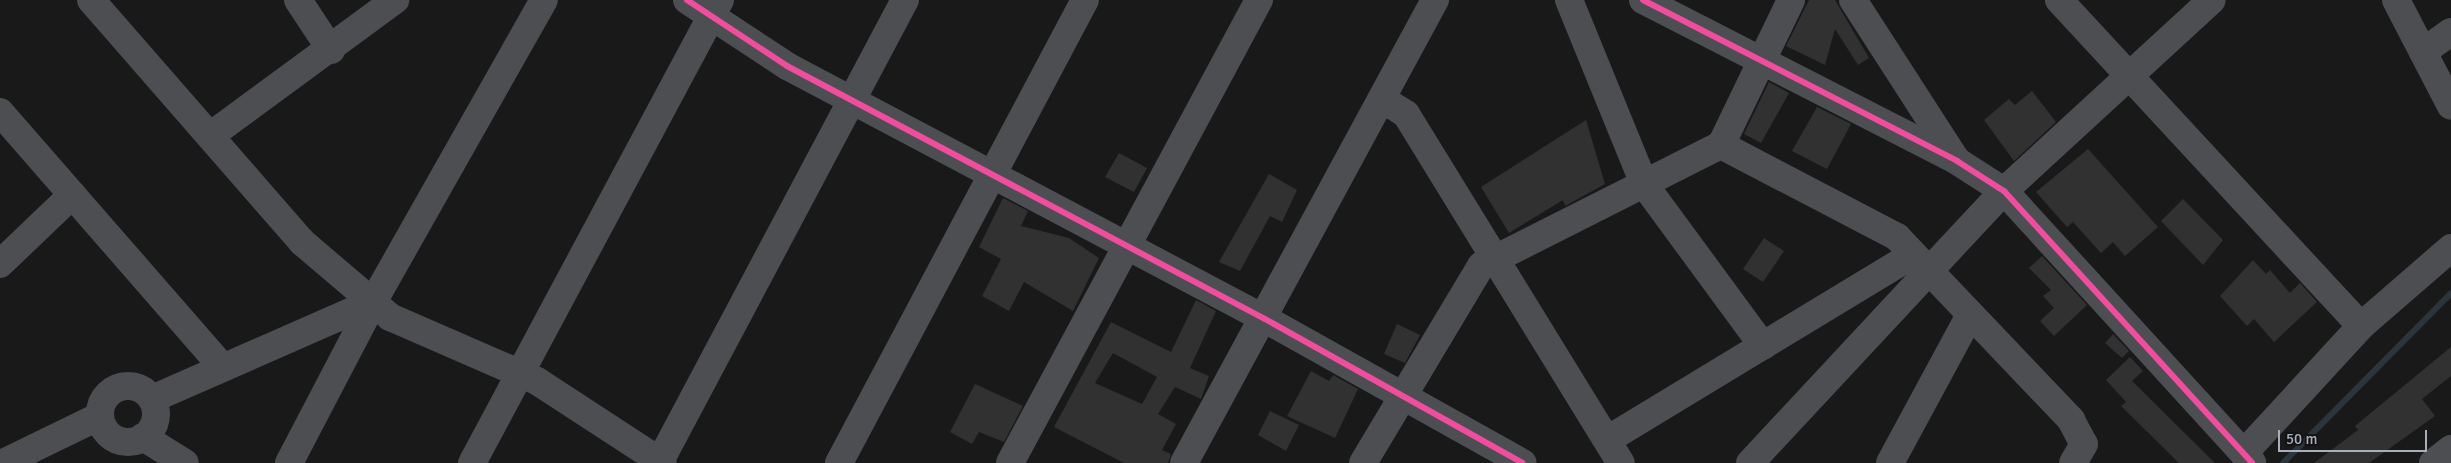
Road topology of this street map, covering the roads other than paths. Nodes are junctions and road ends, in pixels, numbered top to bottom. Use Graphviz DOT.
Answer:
graph roads {
  1 [pos="91,0"];
  2 [pos="298,0"];
  3 [pos="395,0"];
  4 [pos="544,0"];
  5 [pos="687,0"];
  6 [pos="905,0"];
  7 [pos="1085,0"];
  8 [pos="1259,0"];
  9 [pos="1435,0"];
  10 [pos="1569,0"];
  11 [pos="1643,0"];
  12 [pos="1791,0"];
  13 [pos="1853,0"];
  14 [pos="2059,0"];
  15 [pos="2212,0"];
  16 [pos="2396,0"];
  17 [pos="715,9"];
  18 [pos="2451,32"];
  19 [pos="331,50"];
  20 [pos="2423,52"];
  21 [pos="1762,59"];
  22 [pos="2132,74"];
  23 [pos="1382,99"];
  24 [pos="852,100"];
  25 [pos="2451,106"];
  26 [pos="0,112"];
  27 [pos="210,136"];
  28 [pos="1721,145"];
  29 [pos="1957,161"];
  30 [pos="991,176"];
  31 [pos="1644,184"];
  32 [pos="2004,191"];
  33 [pos="72,195"];
  34 [pos="1126,247"];
  35 [pos="2451,248"];
  36 [pos="1495,259"];
  37 [pos="1921,263"];
  38 [pos="0,264"];
  39 [pos="373,302"];
  40 [pos="1970,315"];
  41 [pos="1265,319"];
  42 [pos="2361,326"];
  43 [pos="1763,346"];
  44 [pos="221,364"];
  45 [pos="522,374"];
  46 [pos="1401,394"];
  47 [pos="152,399"];
  48 [pos="100,416"];
  49 [pos="143,437"];
  50 [pos="1607,440"];
  51 [pos="2451,450"];
  52 [pos="2248,458"];
  53 [pos="3,463"];
  54 [pos="185,463"];
  55 [pos="289,463"];
  56 [pos="472,463"];
  57 [pos="660,463"];
  58 [pos="839,463"];
  59 [pos="1010,463"];
  60 [pos="1184,463"];
  61 [pos="1363,463"];
  62 [pos="1523,463"];
  63 [pos="1621,463"];
  64 [pos="1750,463"];
  65 [pos="1890,463"];
  66 [pos="2073,463"];
  67 [pos="2433,463"];
  1 -- 27 [label="street"];
  2 -- 19 [label="street"];
  3 -- 19 [label="street"];
  4 -- 39 [label="street"];
  5 -- 17 [label="street"];
  6 -- 24 [label="street"];
  7 -- 30 [label="street"];
  8 -- 34 [label="street"];
  9 -- 23 [label="street"];
  10 -- 31 [label="street"];
  11 -- 21 [label="street"];
  12 -- 21 [label="street"];
  13 -- 29 [label="street"];
  14 -- 22 [label="street"];
  15 -- 22 [label="street"];
  16 -- 20 [label="street"];
  17 -- 24 [label="street"];
  17 -- 45 [label="street"];
  18 -- 20 [label="street"];
  19 -- 27 [label="street"];
  20 -- 25 [label="street"];
  21 -- 28 [label="street"];
  21 -- 29 [label="street"];
  22 -- 32 [label="street"];
  22 -- 42 [label="street"];
  23 -- 36 [label="street"];
  23 -- 41 [label="street"];
  24 -- 30 [label="street"];
  24 -- 57 [label="street"];
  26 -- 33 [label="street"];
  27 -- 39 [label="street"];
  28 -- 31 [label="street"];
  28 -- 37 [label="street"];
  29 -- 32 [label="street"];
  30 -- 34 [label="street"];
  30 -- 58 [label="street"];
  31 -- 36 [label="street"];
  31 -- 43 [label="street"];
  32 -- 37 [label="street"];
  32 -- 52 [label="street"];
  33 -- 38 [label="street"];
  33 -- 44 [label="street"];
  34 -- 41 [label="street"];
  34 -- 59 [label="street"];
  35 -- 42 [label="street"];
  36 -- 46 [label="street"];
  36 -- 50 [label="street"];
  37 -- 40 [label="street"];
  37 -- 43 [label="street"];
  37 -- 64 [label="street"];
  39 -- 44 [label="street"];
  39 -- 45 [label="street"];
  39 -- 55 [label="street"];
  40 -- 65 [label="street"];
  40 -- 66 [label="street"];
  41 -- 46 [label="street"];
  41 -- 60 [label="street"];
  42 -- 52 [label="street"];
  43 -- 50 [label="street"];
  44 -- 47 [label="street"];
  45 -- 56 [label="street"];
  45 -- 57 [label="street"];
  46 -- 61 [label="street"];
  46 -- 62 [label="street"];
  47 -- 48 [label="street"];
  47 -- 49 [label="street"];
  48 -- 49 [label="street"];
  48 -- 53 [label="street"];
  49 -- 54 [label="street"];
  50 -- 63 [label="street"];
  51 -- 67 [label="street"];
}
